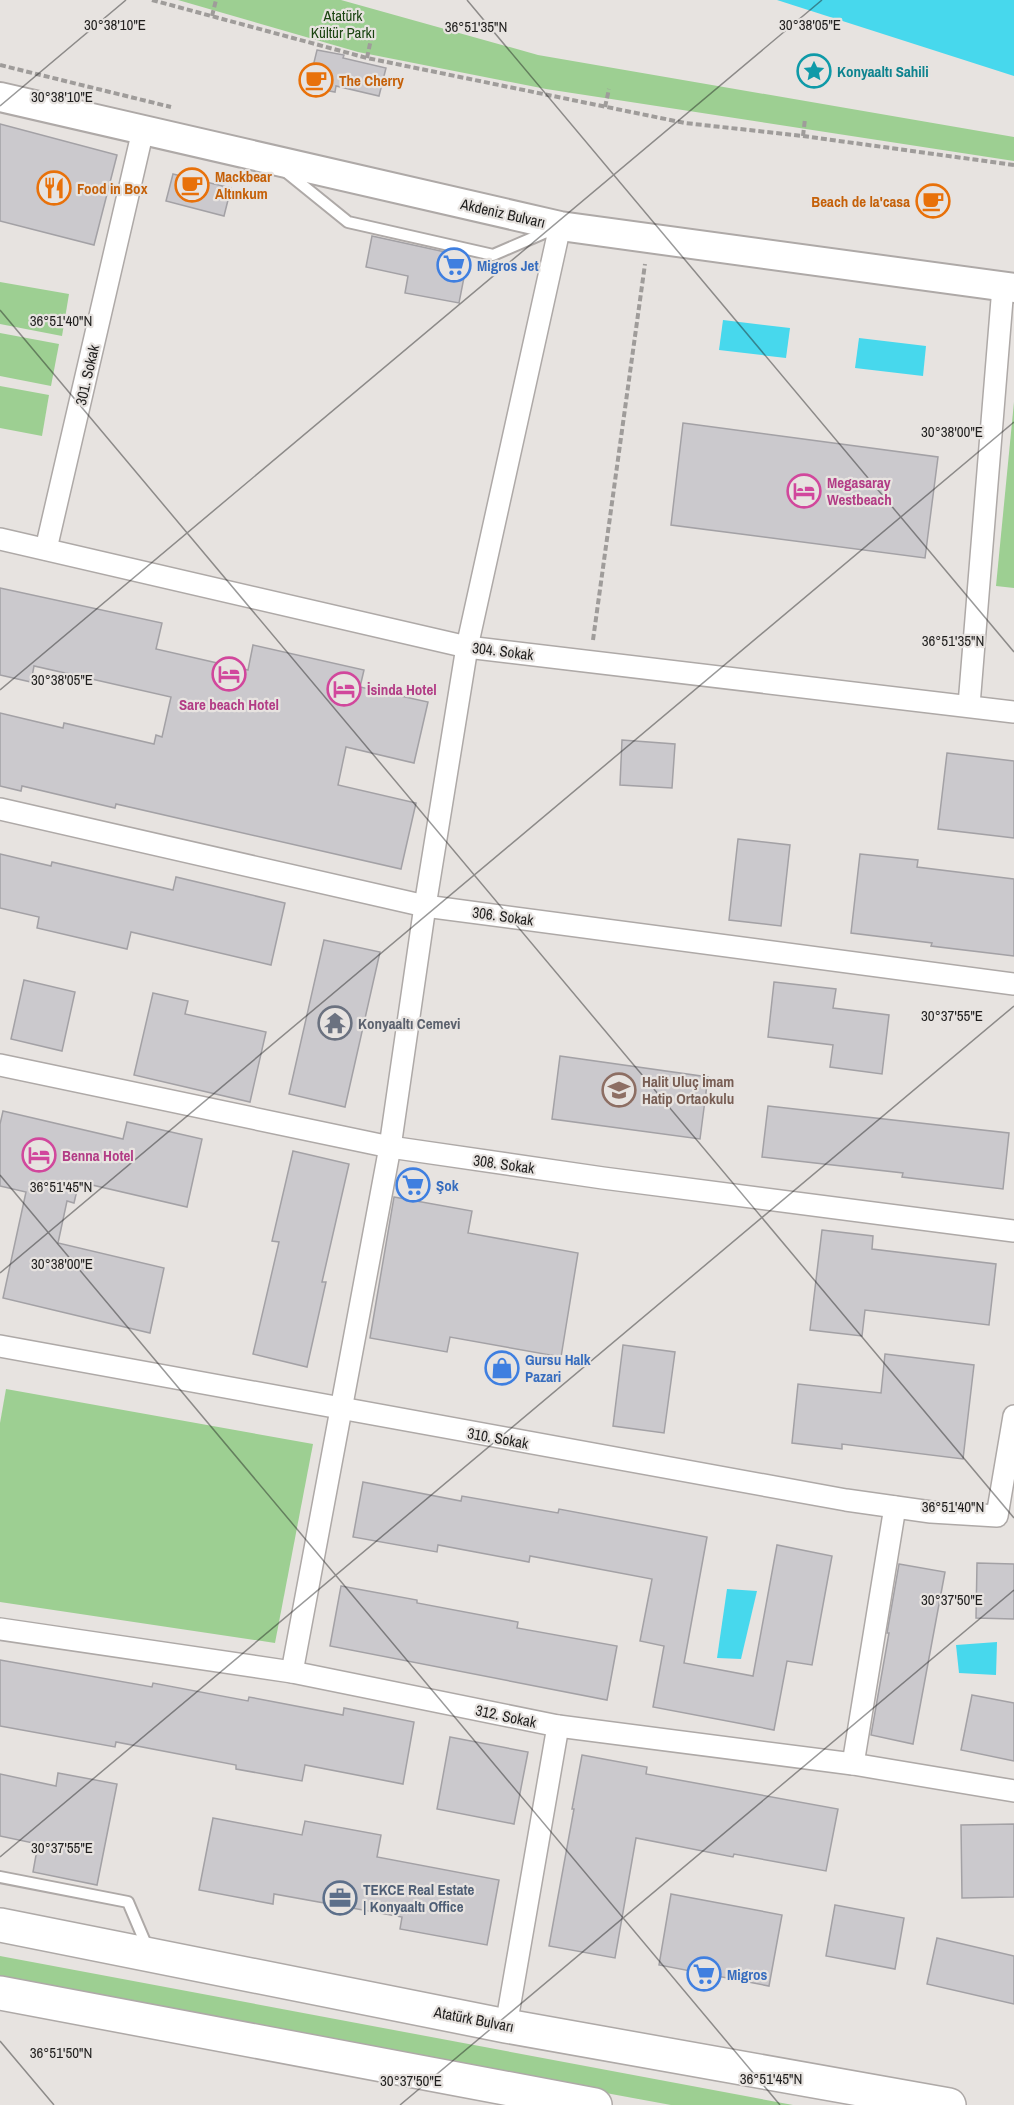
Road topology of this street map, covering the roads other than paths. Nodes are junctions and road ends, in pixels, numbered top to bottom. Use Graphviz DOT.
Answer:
graph roads {
  1 [pos="0,98"];
  2 [pos="143,130"];
  3 [pos="273,161"];
  4 [pos="560,226"];
  5 [pos="1009,287"];
  6 [pos="0,539"];
  7 [pos="46,549"];
  8 [pos="467,647"];
  9 [pos="969,705"];
  10 [pos="1014,712"];
  11 [pos="0,809"];
  12 [pos="424,906"];
  13 [pos="1014,984"];
  14 [pos="0,1065"];
  15 [pos="390,1147"];
  16 [pos="1014,1231"];
  17 [pos="0,1346"];
  18 [pos="341,1409"];
  19 [pos="1014,1416"];
  20 [pos="894,1507"];
  21 [pos="0,1629"];
  22 [pos="292,1672"];
  23 [pos="558,1726"];
  24 [pos="853,1764"];
  25 [pos="1014,1791"];
  26 [pos="0,1877"];
  27 [pos="0,1925"];
  28 [pos="150,1955"];
  29 [pos="0,1993"];
  30 [pos="506,2026"];
  31 [pos="595,2105"];
  32 [pos="949,2105"];
  1 -- 2 [label="main road, Akdeniz Bulvarı"];
  2 -- 3 [label="main road, Akdeniz Bulvarı"];
  2 -- 7 [label="street, 301. Sokak"];
  3 -- 4 [label="main road, Akdeniz Bulvarı"];
  3 -- 4 [label="lane"];
  4 -- 5 [label="main road, Akdeniz Bulvarı"];
  4 -- 8 [label="street"];
  5 -- 9 [label="street"];
  6 -- 7 [label="street, 304. Sokak"];
  7 -- 8 [label="street, 304. Sokak"];
  8 -- 9 [label="street, 304. Sokak"];
  8 -- 12 [label="street"];
  9 -- 10 [label="street, 304. Sokak"];
  11 -- 12 [label="street, 306. Sokak"];
  12 -- 13 [label="street, 306. Sokak"];
  12 -- 15 [label="street"];
  14 -- 15 [label="street, 308. Sokak"];
  15 -- 16 [label="street, 308. Sokak"];
  15 -- 18 [label="street"];
  17 -- 18 [label="street, 310. Sokak"];
  18 -- 20 [label="street, 310. Sokak"];
  18 -- 22 [label="street"];
  19 -- 20 [label="street, 310. Sokak"];
  20 -- 24 [label="street"];
  21 -- 22 [label="street, 312. Sokak"];
  22 -- 23 [label="street, 312. Sokak"];
  23 -- 24 [label="street, 312. Sokak"];
  23 -- 30 [label="street"];
  24 -- 25 [label="street, 312. Sokak"];
  26 -- 28 [label="lane"];
  27 -- 28 [label="main road, Atatürk Bulvarı"];
  28 -- 30 [label="main road, Atatürk Bulvarı"];
  29 -- 31 [label="main road"];
  30 -- 32 [label="main road, Atatürk Bulvarı"];
}
